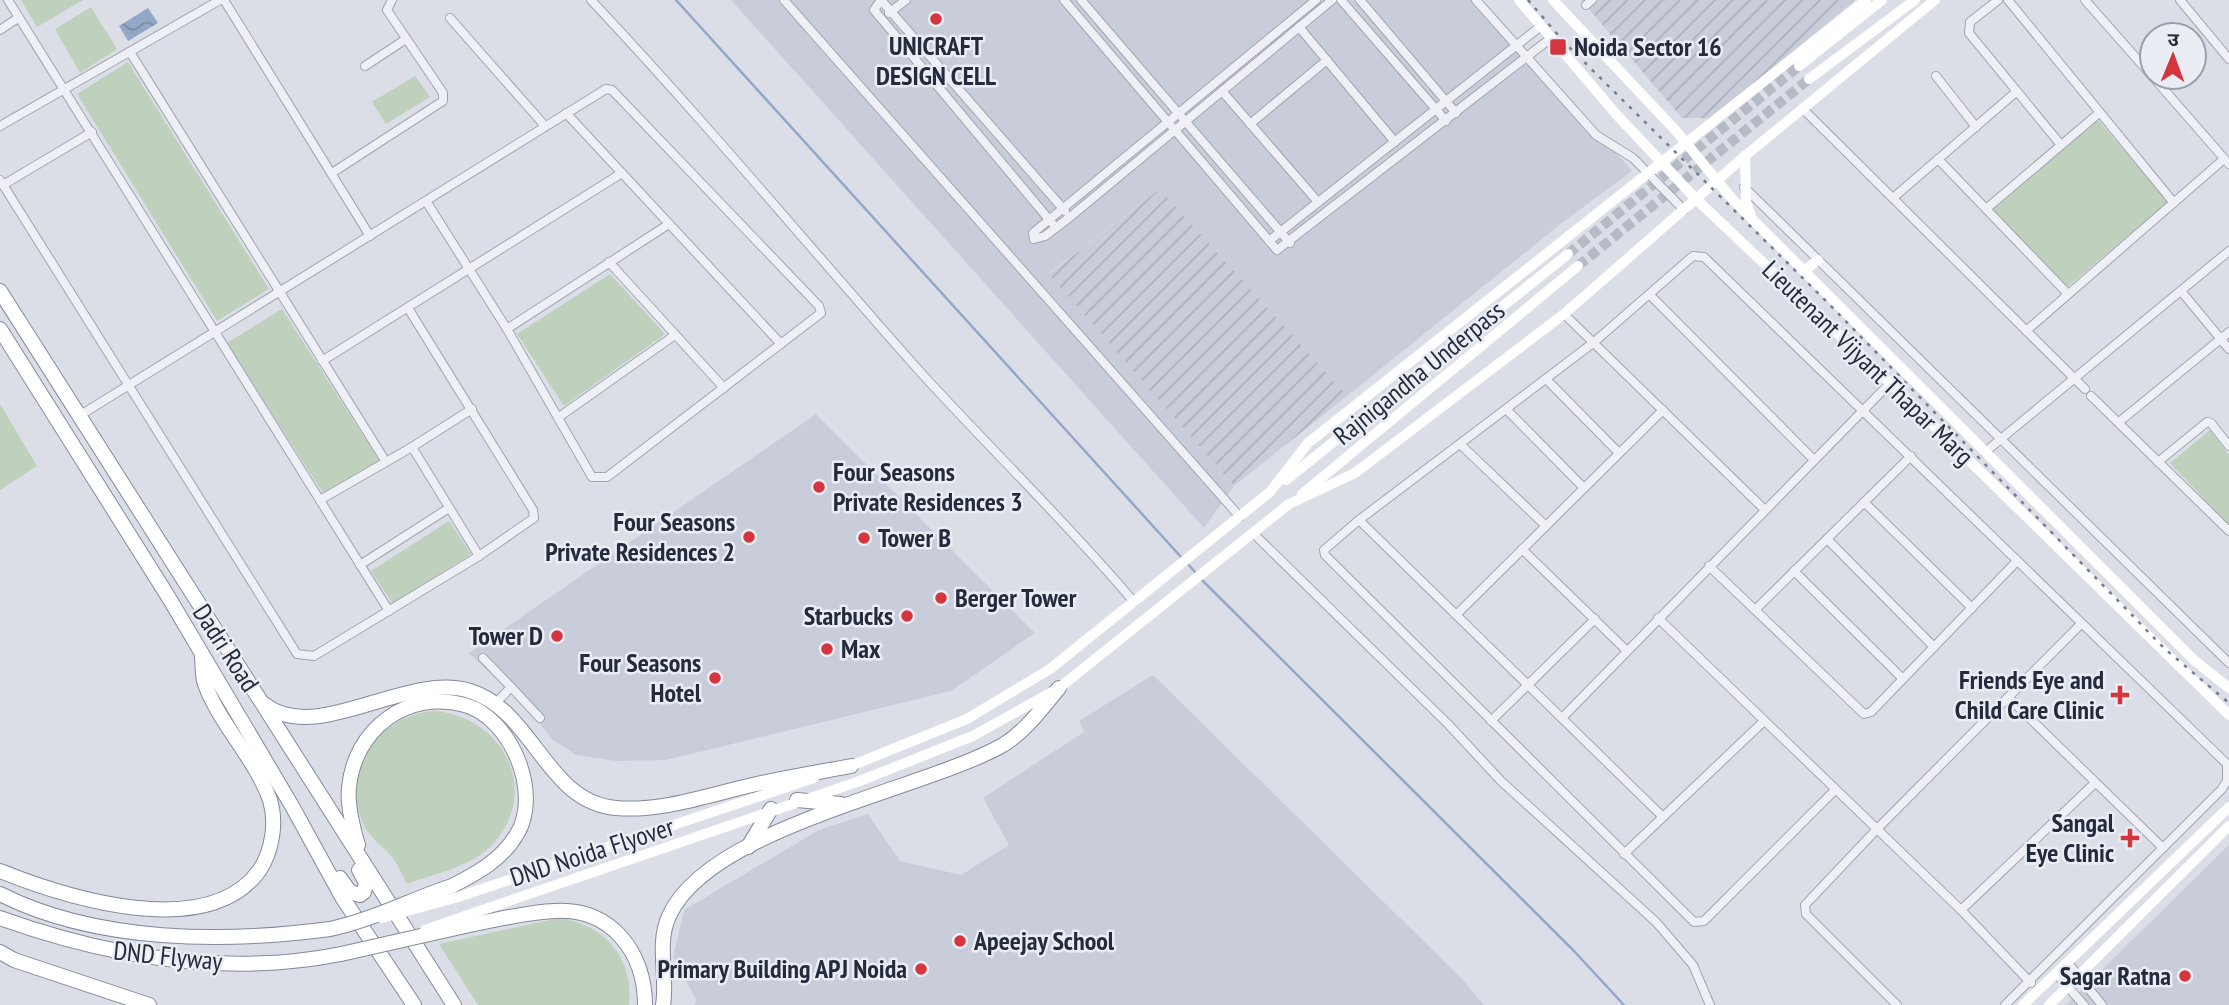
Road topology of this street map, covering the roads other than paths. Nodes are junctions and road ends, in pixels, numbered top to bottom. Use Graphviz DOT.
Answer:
graph roads {
  1 [pos="8,0"];
  2 [pos="222,0"];
  3 [pos="392,0"];
  4 [pos="591,0"];
  5 [pos="784,0"];
  6 [pos="881,0"];
  7 [pos="906,0"];
  8 [pos="1064,0"];
  9 [pos="1081,0"];
  10 [pos="1316,0"];
  11 [pos="1332,0"];
  12 [pos="1341,0"];
  13 [pos="1360,0"];
  14 [pos="1476,0"];
  15 [pos="1519,0"];
  16 [pos="1553,0"];
  17 [pos="1866,0"];
  18 [pos="1882,0"];
  19 [pos="1915,0"];
  20 [pos="1934,0"];
  21 [pos="1998,0"];
  22 [pos="2008,0"];
  23 [pos="2180,0"];
  24 [pos="2088,1"];
  25 [pos="890,12"];
  26 [pos="18,18"];
  27 [pos="450,18"];
  28 [pos="881,19"];
  29 [pos="1541,26"];
  30 [pos="1299,27"];
  31 [pos="0,30"];
  32 [pos="1551,38"];
  33 [pos="406,39"];
  34 [pos="1516,46"];
  35 [pos="130,52"];
  36 [pos="1526,58"];
  37 [pos="2229,59"];
  38 [pos="1327,60"];
  39 [pos="2138,60"];
  40 [pos="365,66"];
  41 [pos="1798,66"];
  42 [pos="1936,76"];
  43 [pos="1809,79"];
  44 [pos="65,90"];
  45 [pos="1222,91"];
  46 [pos="2164,91"];
  47 [pos="2017,92"];
  48 [pos="1446,102"];
  49 [pos="1436,109"];
  50 [pos="1803,109"];
  51 [pos="566,113"];
  52 [pos="1179,113"];
  53 [pos="1455,113"];
  54 [pos="2099,113"];
  55 [pos="1185,121"];
  56 [pos="1446,121"];
  57 [pos="1168,122"];
  58 [pos="1250,124"];
  59 [pos="0,126"];
  60 [pos="545,126"];
  61 [pos="1976,127"];
  62 [pos="1174,130"];
  63 [pos="92,132"];
  64 [pos="1395,142"];
  65 [pos="1685,143"];
  66 [pos="2061,145"];
  67 [pos="1745,156"];
  68 [pos="1938,159"];
  69 [pos="2227,161"];
  70 [pos="1663,162"];
  71 [pos="332,173"];
  72 [pos="622,173"];
  73 [pos="1648,173"];
  74 [pos="1716,182"];
  75 [pos="1,183"];
  76 [pos="1744,187"];
  77 [pos="1893,198"];
  78 [pos="1696,199"];
  79 [pos="426,201"];
  80 [pos="1318,202"];
  81 [pos="2174,203"];
  82 [pos="1063,208"];
  83 [pos="1986,209"];
  84 [pos="1684,210"];
  85 [pos="1070,217"];
  86 [pos="1049,220"];
  87 [pos="1754,221"];
  88 [pos="669,224"];
  89 [pos="1056,228"];
  90 [pos="1280,232"];
  91 [pos="370,236"];
  92 [pos="1269,241"];
  93 [pos="1290,243"];
  94 [pos="2229,251"];
  95 [pos="1568,254"];
  96 [pos="1818,260"];
  97 [pos="610,262"];
  98 [pos="1578,266"];
  99 [pos="469,270"];
  100 [pos="1804,271"];
  101 [pos="0,291"];
  102 [pos="2181,291"];
  103 [pos="278,292"];
  104 [pos="2068,294"];
  105 [pos="1650,295"];
  106 [pos="408,308"];
  107 [pos="1564,314"];
  108 [pos="0,329"];
  109 [pos="507,330"];
  110 [pos="215,331"];
  111 [pos="2026,331"];
  112 [pos="2229,332"];
  113 [pos="675,335"];
  114 [pos="2221,339"];
  115 [pos="1593,343"];
  116 [pos="780,344"];
  117 [pos="2229,349"];
  118 [pos="322,361"];
  119 [pos="1546,379"];
  120 [pos="2074,379"];
  121 [pos="1890,383"];
  122 [pos="127,386"];
  123 [pos="723,388"];
  124 [pos="1506,409"];
  125 [pos="472,410"];
  126 [pos="1864,410"];
  127 [pos="1662,411"];
  128 [pos="79,415"];
  129 [pos="559,417"];
  130 [pos="2119,422"];
  131 [pos="2000,439"];
  132 [pos="1460,444"];
  133 [pos="2229,446"];
  134 [pos="412,447"];
  135 [pos="1985,452"];
  136 [pos="1619,453"];
  137 [pos="1911,456"];
  138 [pos="1814,460"];
  139 [pos="386,462"];
  140 [pos="2158,462"];
  141 [pos="1584,488"];
  142 [pos="1270,492"];
  143 [pos="320,500"];
  144 [pos="1864,502"];
  145 [pos="1289,504"];
  146 [pos="449,508"];
  147 [pos="1765,510"];
  148 [pos="1240,517"];
  149 [pos="1359,520"];
  150 [pos="1546,526"];
  151 [pos="2229,531"];
  152 [pos="1249,536"];
  153 [pos="1827,539"];
  154 [pos="1522,550"];
  155 [pos="479,556"];
  156 [pos="2017,561"];
  157 [pos="360,565"];
  158 [pos="1709,566"];
  159 [pos="1794,571"];
  160 [pos="1138,599"];
  161 [pos="1972,608"];
  162 [pos="1755,610"];
  163 [pos="389,611"];
  164 [pos="1456,615"];
  165 [pos="1658,618"];
  166 [pos="1595,620"];
  167 [pos="2081,624"];
  168 [pos="1934,647"];
  169 [pos="1627,651"];
  170 [pos="202,654"];
  171 [pos="483,659"];
  172 [pos="2229,663"];
  173 [pos="1903,679"];
  174 [pos="1528,685"];
  175 [pos="511,687"];
  176 [pos="1059,688"];
  177 [pos="2229,688"];
  178 [pos="2009,698"];
  179 [pos="258,699"];
  180 [pos="494,705"];
  181 [pos="2229,715"];
  182 [pos="540,718"];
  183 [pos="1562,718"];
  184 [pos="1491,721"];
  185 [pos="1763,722"];
  186 [pos="851,766"];
  187 [pos="2095,783"];
  188 [pos="316,788"];
  189 [pos="1834,791"];
  190 [pos="797,800"];
  191 [pos="846,804"];
  192 [pos="292,806"];
  193 [pos="2229,807"];
  194 [pos="771,809"];
  195 [pos="1664,817"];
  196 [pos="2229,826"];
  197 [pos="1877,829"];
  198 [pos="748,847"];
  199 [pos="2163,848"];
  200 [pos="1624,854"];
  201 [pos="366,866"];
  202 [pos="0,872"];
  203 [pos="455,892"];
  204 [pos="0,894"];
  205 [pos="1961,910"];
  206 [pos="0,918"];
  207 [pos="471,919"];
  208 [pos="0,952"];
  209 [pos="2068,963"];
  210 [pos="2056,974"];
  211 [pos="2078,975"];
  212 [pos="2030,981"];
  213 [pos="2068,986"];
  214 [pos="2038,990"];
  215 [pos="149,1005"];
  216 [pos="414,1005"];
  217 [pos="454,1005"];
  218 [pos="645,1005"];
  219 [pos="663,1005"];
  220 [pos="1710,1005"];
  221 [pos="1898,1005"];
  222 [pos="2006,1005"];
  223 [pos="2023,1005"];
  224 [pos="2049,1005"];
  225 [pos="2084,1005"];
  226 [pos="2102,1005"];
  1 -- 26 [label="street"];
  2 -- 35 [label="street"];
  2 -- 71 [label="street"];
  3 -- 33 [label="street"];
  4 -- 160 [label="street"];
  5 -- 148 [label="street"];
  6 -- 25 [label="street"];
  6 -- 28 [label="street"];
  7 -- 25 [label="street"];
  8 -- 57 [label="street"];
  9 -- 52 [label="street"];
  10 -- 52 [label="street"];
  11 -- 30 [label="street"];
  12 -- 49 [label="street"];
  13 -- 48 [label="street"];
  14 -- 34 [label="street"];
  15 -- 29 [label="main road, Lieutenant Vijyant Thapar Marg"];
  16 -- 65 [label="main road, Lieutenant Vijyant Thapar Marg"];
  17 -- 65 [label="main road"];
  18 -- 41 [label="main road"];
  19 -- 43 [label="main road"];
  20 -- 50 [label="main road"];
  21 -- 47 [label="street"];
  22 -- 54 [label="street"];
  23 -- 37 [label="street"];
  24 -- 39 [label="street"];
  25 -- 28 [label="street"];
  25 -- 82 [label="street"];
  26 -- 31 [label="street"];
  26 -- 44 [label="street"];
  27 -- 60 [label="street"];
  28 -- 86 [label="street"];
  29 -- 32 [label="main road, Lieutenant Vijyant Thapar Marg"];
  29 -- 34 [label="street"];
  30 -- 38 [label="street"];
  30 -- 45 [label="street"];
  32 -- 36 [label="street"];
  32 -- 70 [label="main road, Lieutenant Vijyant Thapar Marg"];
  33 -- 40 [label="street"];
  33 -- 71 [label="street"];
  34 -- 36 [label="street"];
  34 -- 48 [label="street"];
  35 -- 44 [label="street"];
  35 -- 103 [label="street"];
  36 -- 53 [label="street"];
  36 -- 73 [label="street"];
  38 -- 58 [label="street"];
  38 -- 64 [label="street"];
  42 -- 61 [label="street"];
  44 -- 59 [label="street"];
  44 -- 63 [label="street"];
  45 -- 55 [label="street"];
  45 -- 58 [label="street"];
  46 -- 69 [label="street"];
  47 -- 61 [label="street"];
  47 -- 66 [label="street"];
  48 -- 49 [label="street"];
  48 -- 53 [label="street"];
  49 -- 56 [label="street"];
  49 -- 64 [label="street"];
  50 -- 67 [label="main road"];
  50 -- 77 [label="street"];
  51 -- 60 [label="street"];
  51 -- 72 [label="street"];
  51 -- 116 [label="street"];
  52 -- 55 [label="street"];
  52 -- 57 [label="street"];
  53 -- 56 [label="street"];
  54 -- 66 [label="street"];
  54 -- 81 [label="street"];
  55 -- 62 [label="street"];
  55 -- 90 [label="street"];
  56 -- 93 [label="street"];
  57 -- 62 [label="street"];
  57 -- 82 [label="street"];
  58 -- 80 [label="street"];
  60 -- 79 [label="street"];
  61 -- 68 [label="street"];
  62 -- 85 [label="street"];
  62 -- 92 [label="street"];
  63 -- 75 [label="street"];
  63 -- 110 [label="street"];
  64 -- 80 [label="street"];
  65 -- 70 [label="main road"];
  65 -- 74 [label="main road, Lieutenant Vijyant Thapar Marg"];
  66 -- 83 [label="street"];
  67 -- 74 [label="main road"];
  67 -- 76 [label="main road"];
  68 -- 77 [label="street"];
  68 -- 83 [label="street"];
  69 -- 81 [label="street"];
  70 -- 73 [label="main road"];
  70 -- 78 [label="main road, Lieutenant Vijyant Thapar Marg"];
  71 -- 91 [label="street"];
  72 -- 88 [label="street"];
  72 -- 99 [label="street"];
  73 -- 84 [label="street"];
  73 -- 142 [label="main road"];
  74 -- 78 [label="main road"];
  74 -- 87 [label="main road, Lieutenant Vijyant Thapar Marg"];
  75 -- 122 [label="street"];
  76 -- 87 [label="main road"];
  76 -- 96 [label="street"];
  77 -- 111 [label="street"];
  78 -- 84 [label="main road"];
  78 -- 121 [label="main road, Lieutenant Vijyant Thapar Marg"];
  79 -- 91 [label="street"];
  79 -- 99 [label="street"];
  80 -- 90 [label="street"];
  81 -- 104 [label="street"];
  82 -- 85 [label="street"];
  82 -- 86 [label="street"];
  83 -- 104 [label="street"];
  84 -- 107 [label="main road"];
  85 -- 89 [label="street"];
  86 -- 89 [label="street"];
  86 -- 89 [label="street"];
  87 -- 100 [label="main road, Lieutenant Vijyant Thapar Marg"];
  88 -- 97 [label="street"];
  88 -- 116 [label="street"];
  90 -- 92 [label="street"];
  90 -- 93 [label="street"];
  91 -- 103 [label="street"];
  92 -- 93 [label="street"];
  94 -- 102 [label="street"];
  95 -- 142 [label="main road, Rajnigandha Underpass"];
  96 -- 100 [label="main road"];
  96 -- 131 [label="street"];
  97 -- 109 [label="street"];
  97 -- 113 [label="street"];
  98 -- 145 [label="main road, Rajnigandha Underpass"];
  99 -- 106 [label="street"];
  99 -- 109 [label="street"];
  100 -- 135 [label="main road, Lieutenant Vijyant Thapar Marg"];
  101 -- 128 [label="highway, Dadri Road"];
  102 -- 114 [label="street"];
  102 -- 120 [label="street"];
  103 -- 110 [label="street"];
  103 -- 118 [label="street"];
  104 -- 111 [label="street"];
  105 -- 115 [label="street"];
  105 -- 126 [label="street"];
  105 -- 138 [label="street"];
  106 -- 118 [label="street"];
  106 -- 125 [label="street"];
  107 -- 115 [label="street"];
  107 -- 145 [label="main road"];
  108 -- 170 [label="highway, Dadri Road"];
  109 -- 129 [label="street"];
  110 -- 122 [label="street"];
  110 -- 143 [label="street"];
  111 -- 120 [label="street"];
  112 -- 114 [label="street"];
  113 -- 123 [label="street"];
  113 -- 129 [label="street"];
  114 -- 117 [label="street"];
  114 -- 130 [label="street"];
  115 -- 119 [label="street"];
  115 -- 127 [label="street"];
  116 -- 123 [label="street"];
  118 -- 139 [label="street"];
  119 -- 124 [label="street"];
  119 -- 136 [label="street"];
  120 -- 130 [label="street"];
  120 -- 131 [label="street"];
  121 -- 126 [label="street"];
  121 -- 181 [label="main road, Lieutenant Vijyant Thapar Marg"];
  122 -- 128 [label="street"];
  122 -- 163 [label="street"];
  123 -- 129 [label="street"];
  124 -- 132 [label="street"];
  124 -- 141 [label="street"];
  125 -- 134 [label="street"];
  125 -- 155 [label="street"];
  126 -- 137 [label="street"];
  126 -- 138 [label="street"];
  127 -- 136 [label="street"];
  127 -- 147 [label="street"];
  128 -- 179 [label="highway, Dadri Road"];
  130 -- 140 [label="street"];
  131 -- 135 [label="street"];
  131 -- 172 [label="street"];
  132 -- 149 [label="street"];
  132 -- 150 [label="street"];
  133 -- 140 [label="street"];
  134 -- 139 [label="street"];
  134 -- 146 [label="street"];
  135 -- 177 [label="main road, Lieutenant Vijyant Thapar Marg"];
  136 -- 141 [label="street"];
  137 -- 144 [label="street"];
  137 -- 156 [label="street"];
  138 -- 147 [label="street"];
  139 -- 143 [label="street"];
  140 -- 151 [label="street"];
  141 -- 150 [label="street"];
  142 -- 148 [label="main road, DND Noida Flyover"];
  143 -- 157 [label="street"];
  144 -- 153 [label="street"];
  144 -- 161 [label="street"];
  145 -- 152 [label="main road, DND Noida Flyover"];
  146 -- 155 [label="street"];
  146 -- 157 [label="street"];
  147 -- 158 [label="street"];
  148 -- 160 [label="main road, DND Noida Flyover"];
  149 -- 164 [label="street"];
  149 -- 184 [label="street"];
  150 -- 154 [label="street"];
  152 -- 176 [label="main road, DND Noida Flyover"];
  152 -- 220 [label="street"];
  153 -- 159 [label="street"];
  153 -- 168 [label="street"];
  154 -- 164 [label="street"];
  154 -- 166 [label="street"];
  155 -- 163 [label="street"];
  156 -- 161 [label="street"];
  156 -- 167 [label="street"];
  157 -- 163 [label="street"];
  158 -- 162 [label="street"];
  158 -- 165 [label="street"];
  159 -- 162 [label="street"];
  159 -- 173 [label="street"];
  160 -- 186 [label="main road, DND Noida Flyover"];
  161 -- 168 [label="street"];
  162 -- 173 [label="street"];
  164 -- 174 [label="street"];
  165 -- 169 [label="street"];
  165 -- 185 [label="street"];
  166 -- 169 [label="street"];
  166 -- 174 [label="street"];
  167 -- 178 [label="street"];
  167 -- 199 [label="street"];
  168 -- 173 [label="street"];
  169 -- 183 [label="street"];
  170 -- 192 [label="highway, Dadri Road"];
  170 -- 202 [label="highway"];
  171 -- 175 [label="street"];
  174 -- 183 [label="street"];
  174 -- 184 [label="street"];
  175 -- 180 [label="street"];
  175 -- 182 [label="street"];
  176 -- 190 [label="main road, DND Noida Flyover"];
  176 -- 191 [label="highway"];
  178 -- 187 [label="street"];
  178 -- 197 [label="street"];
  179 -- 180 [label="highway"];
  179 -- 188 [label="highway, Dadri Road"];
  180 -- 186 [label="highway"];
  183 -- 195 [label="street"];
  184 -- 200 [label="street"];
  185 -- 189 [label="street"];
  185 -- 195 [label="street"];
  186 -- 203 [label="main road, DND Noida Flyover"];
  187 -- 199 [label="street"];
  187 -- 205 [label="street"];
  188 -- 192 [label="highway"];
  188 -- 201 [label="highway, Dadri Road"];
  189 -- 197 [label="street"];
  189 -- 200 [label="street"];
  190 -- 191 [label="highway"];
  190 -- 194 [label="main road, DND Noida Flyover"];
  191 -- 198 [label="highway"];
  192 -- 216 [label="highway, Dadri Road"];
  193 -- 209 [label="main road"];
  194 -- 198 [label="highway"];
  194 -- 207 [label="main road, DND Noida Flyover"];
  195 -- 200 [label="street"];
  196 -- 211 [label="main road"];
  197 -- 205 [label="street"];
  197 -- 221 [label="street"];
  198 -- 219 [label="highway"];
  199 -- 212 [label="street"];
  201 -- 203 [label="highway"];
  201 -- 217 [label="highway, Dadri Road"];
  203 -- 204 [label="highway, DND Flyway, bridge"];
  205 -- 212 [label="street"];
  206 -- 207 [label="highway, DND Flyway, bridge"];
  207 -- 218 [label="highway"];
  208 -- 215 [label="highway"];
  209 -- 210 [label="main road"];
  209 -- 211 [label="street"];
  210 -- 213 [label="street"];
  210 -- 214 [label="main road"];
  211 -- 213 [label="main road"];
  211 -- 226 [label="street"];
  212 -- 214 [label="street"];
  212 -- 222 [label="street"];
  213 -- 224 [label="main road"];
  213 -- 225 [label="street"];
  214 -- 223 [label="main road"];
}
